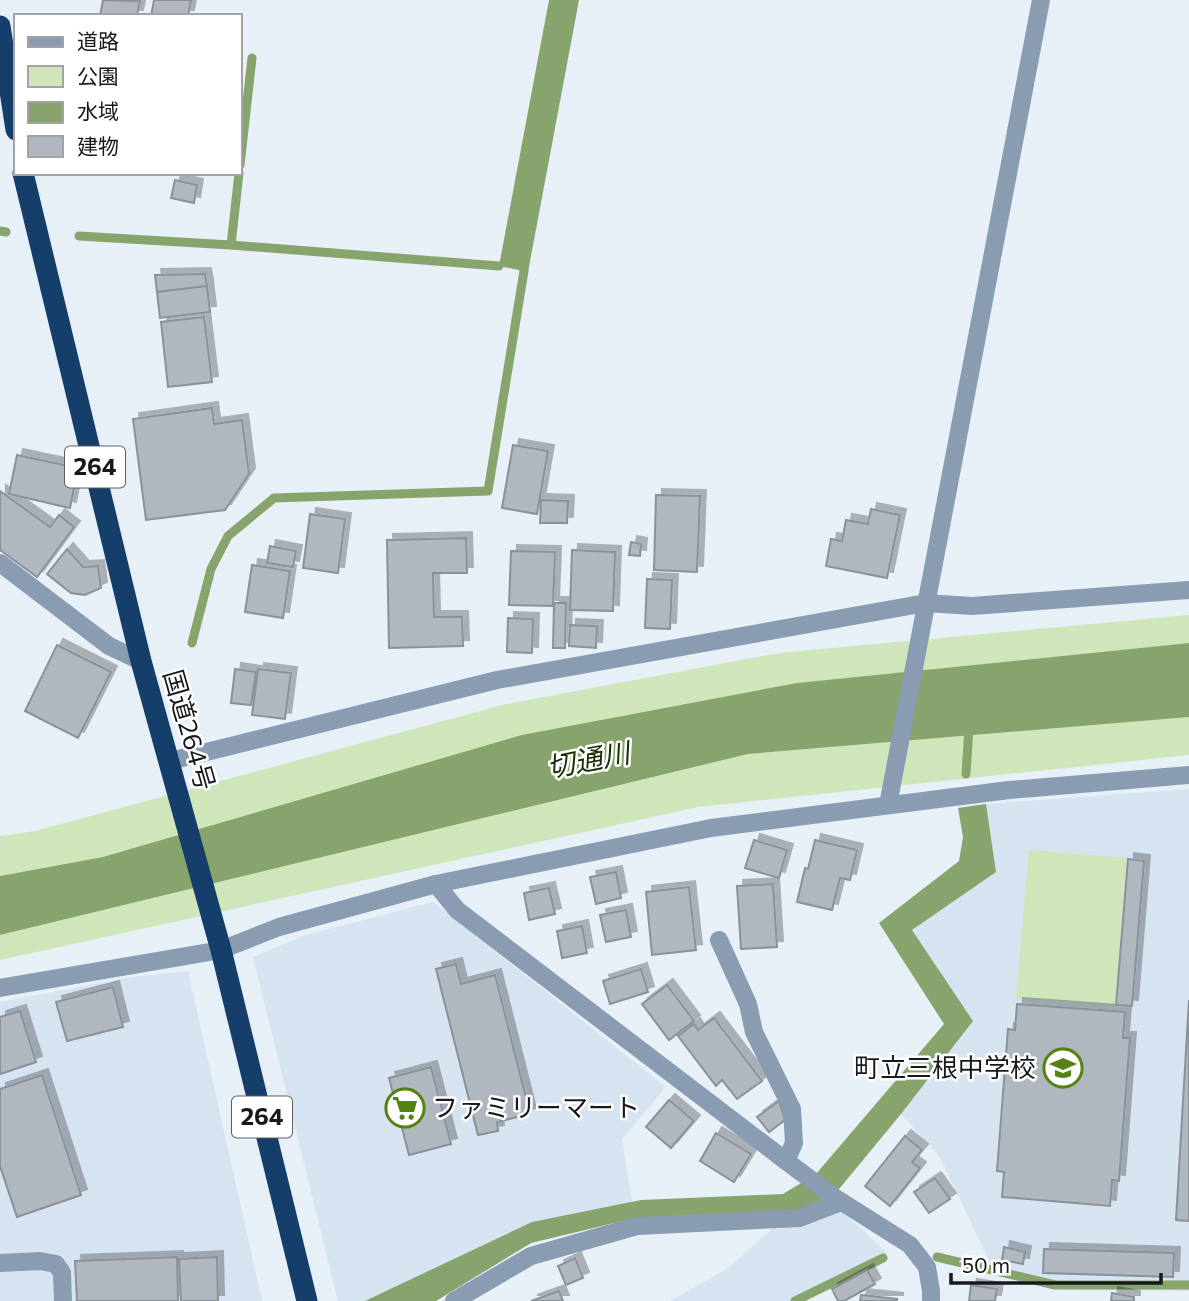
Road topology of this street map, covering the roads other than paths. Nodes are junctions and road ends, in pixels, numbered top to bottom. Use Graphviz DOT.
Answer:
graph roads {
  1 [pos="1041,0"];
  2 [pos="0,26"];
  3 [pos="14,117"];
  4 [pos="23,175"];
  5 [pos="0,563"];
  6 [pos="1189,590"];
  7 [pos="924,610"];
  8 [pos="141,661"];
  9 [pos="170,761"];
  10 [pos="1189,775"];
  11 [pos="889,800"];
  12 [pos="436,884"];
  13 [pos="719,940"];
  14 [pos="218,941"];
  15 [pos="0,988"];
  16 [pos="792,1166"];
  17 [pos="838,1199"];
  18 [pos="0,1263"];
  19 [pos="63,1301"];
  20 [pos="307,1301"];
  21 [pos="454,1301"];
  22 [pos="931,1301"];
  1 -- 7 [label="street"];
  2 -- 3 [label="highway"];
  4 -- 8 [label="highway, 国道264号 / 264"];
  5 -- 8 [label="street"];
  6 -- 7 [label="street"];
  7 -- 9 [label="street"];
  7 -- 11 [label="street"];
  8 -- 9 [label="highway, 国道264号 / 264"];
  9 -- 14 [label="highway, 国道264号 / 264"];
  10 -- 11 [label="street"];
  11 -- 12 [label="street"];
  12 -- 14 [label="street"];
  12 -- 16 [label="street"];
  13 -- 16 [label="street"];
  14 -- 15 [label="street"];
  14 -- 20 [label="highway, 国道264号 / 264"];
  16 -- 17 [label="street"];
  17 -- 21 [label="street"];
  17 -- 22 [label="street"];
  18 -- 19 [label="street"];
}
